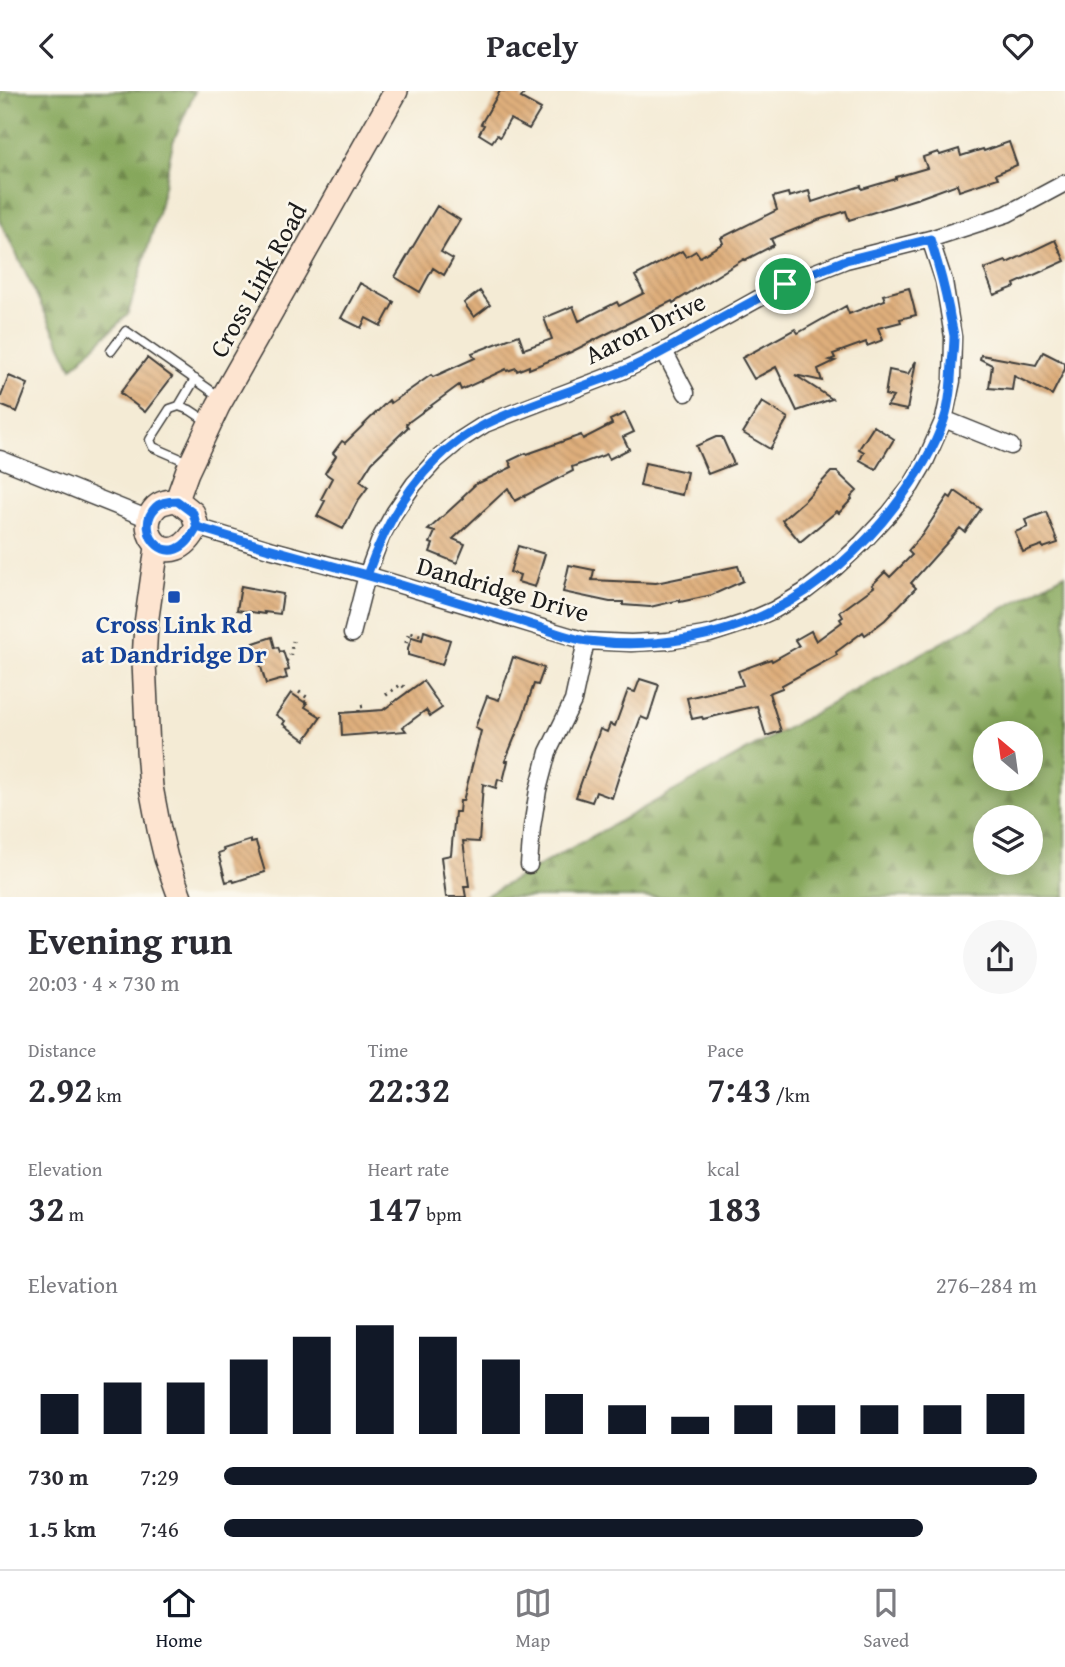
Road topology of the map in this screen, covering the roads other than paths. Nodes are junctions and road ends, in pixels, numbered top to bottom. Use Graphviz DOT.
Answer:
graph roads {
  1 [pos="396,91"];
  2 [pos="1065,183"];
  3 [pos="930,239"];
  4 [pos="111,351"];
  5 [pos="664,351"];
  6 [pos="195,379"];
  7 [pos="686,393"];
  8 [pos="222,399"];
  9 [pos="179,406"];
  10 [pos="944,419"];
  11 [pos="211,424"];
  12 [pos="1011,446"];
  13 [pos="0,459"];
  14 [pos="191,464"];
  15 [pos="177,501"];
  16 [pos="149,519"];
  17 [pos="197,527"];
  18 [pos="158,547"];
  19 [pos="367,575"];
  20 [pos="352,634"];
  21 [pos="586,641"];
  22 [pos="529,865"];
  23 [pos="180,897"];
  1 -- 8 [label="street, Cross Link Road"];
  2 -- 3 [label="street, Aaron Drive"];
  3 -- 5 [label="street, Aaron Drive"];
  3 -- 10 [label="street, Dandridge Drive"];
  4 -- 6 [label="lane"];
  5 -- 7 [label="street"];
  5 -- 19 [label="street, Aaron Drive"];
  6 -- 8 [label="lane"];
  6 -- 9 [label="lane"];
  8 -- 11 [label="street, Cross Link Road"];
  9 -- 11 [label="lane"];
  9 -- 14 [label="lane"];
  10 -- 12 [label="street"];
  10 -- 21 [label="street, Dandridge Drive"];
  11 -- 14 [label="street, Cross Link Road"];
  13 -- 16 [label="street"];
  14 -- 15 [label="street, Cross Link Road"];
  15 -- 16 [label="street"];
  15 -- 17 [label="street"];
  16 -- 18 [label="street"];
  17 -- 18 [label="street"];
  17 -- 19 [label="street, Dandridge Drive"];
  18 -- 23 [label="street"];
  19 -- 20 [label="street, Aaron Drive"];
  19 -- 21 [label="street, Dandridge Drive"];
  21 -- 22 [label="street"];
}
